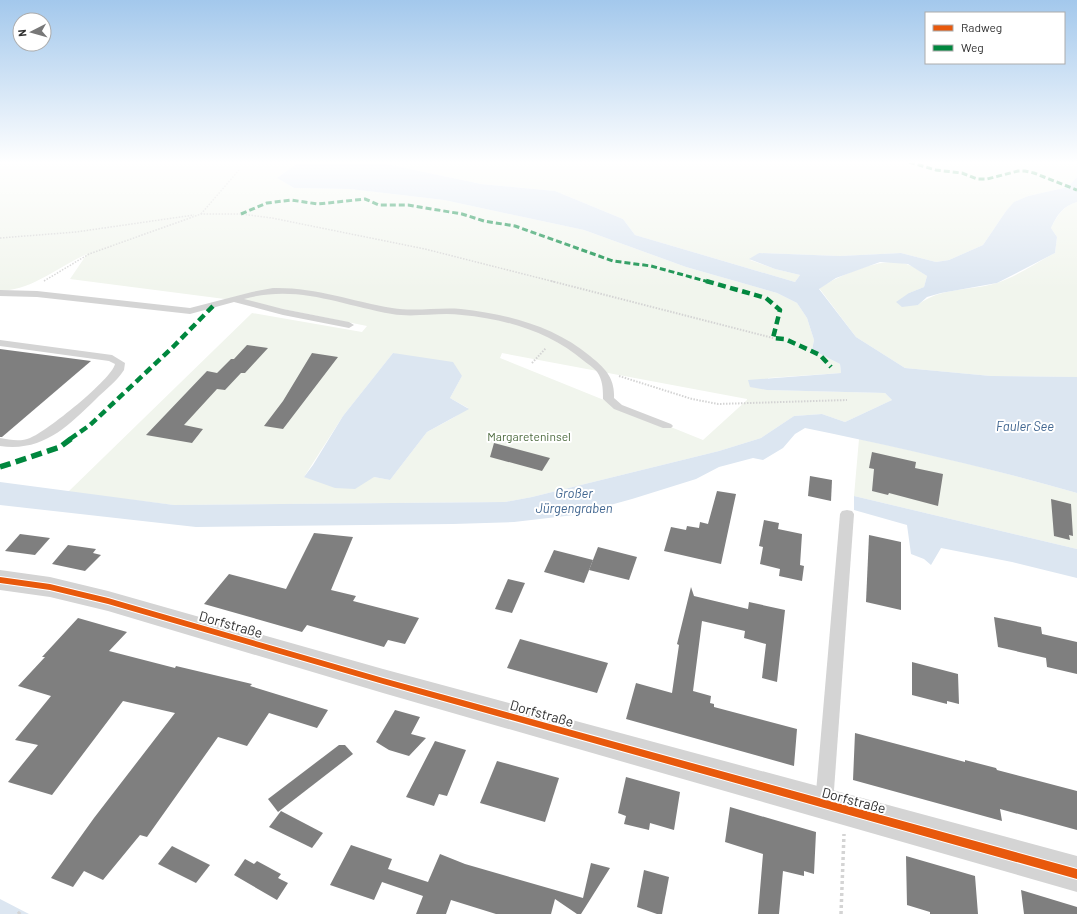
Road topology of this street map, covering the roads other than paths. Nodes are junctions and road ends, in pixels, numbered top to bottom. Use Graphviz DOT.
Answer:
graph roads {
  1 [pos="0,293"];
  2 [pos="232,299"];
  3 [pos="349,325"];
  4 [pos="0,343"];
  5 [pos="667,426"];
  6 [pos="0,442"];
  7 [pos="847,514"];
  8 [pos="0,580"];
  9 [pos="835,807"];
  10 [pos="1077,874"];
  1 -- 2 [label="lane"];
  2 -- 3 [label="lane"];
  2 -- 5 [label="lane"];
  4 -- 6 [label="lane"];
  7 -- 9 [label="lane, Dorfstraße"];
  8 -- 9 [label="street, Dorfstraße"];
  9 -- 10 [label="street, Dorfstraße"];
}
